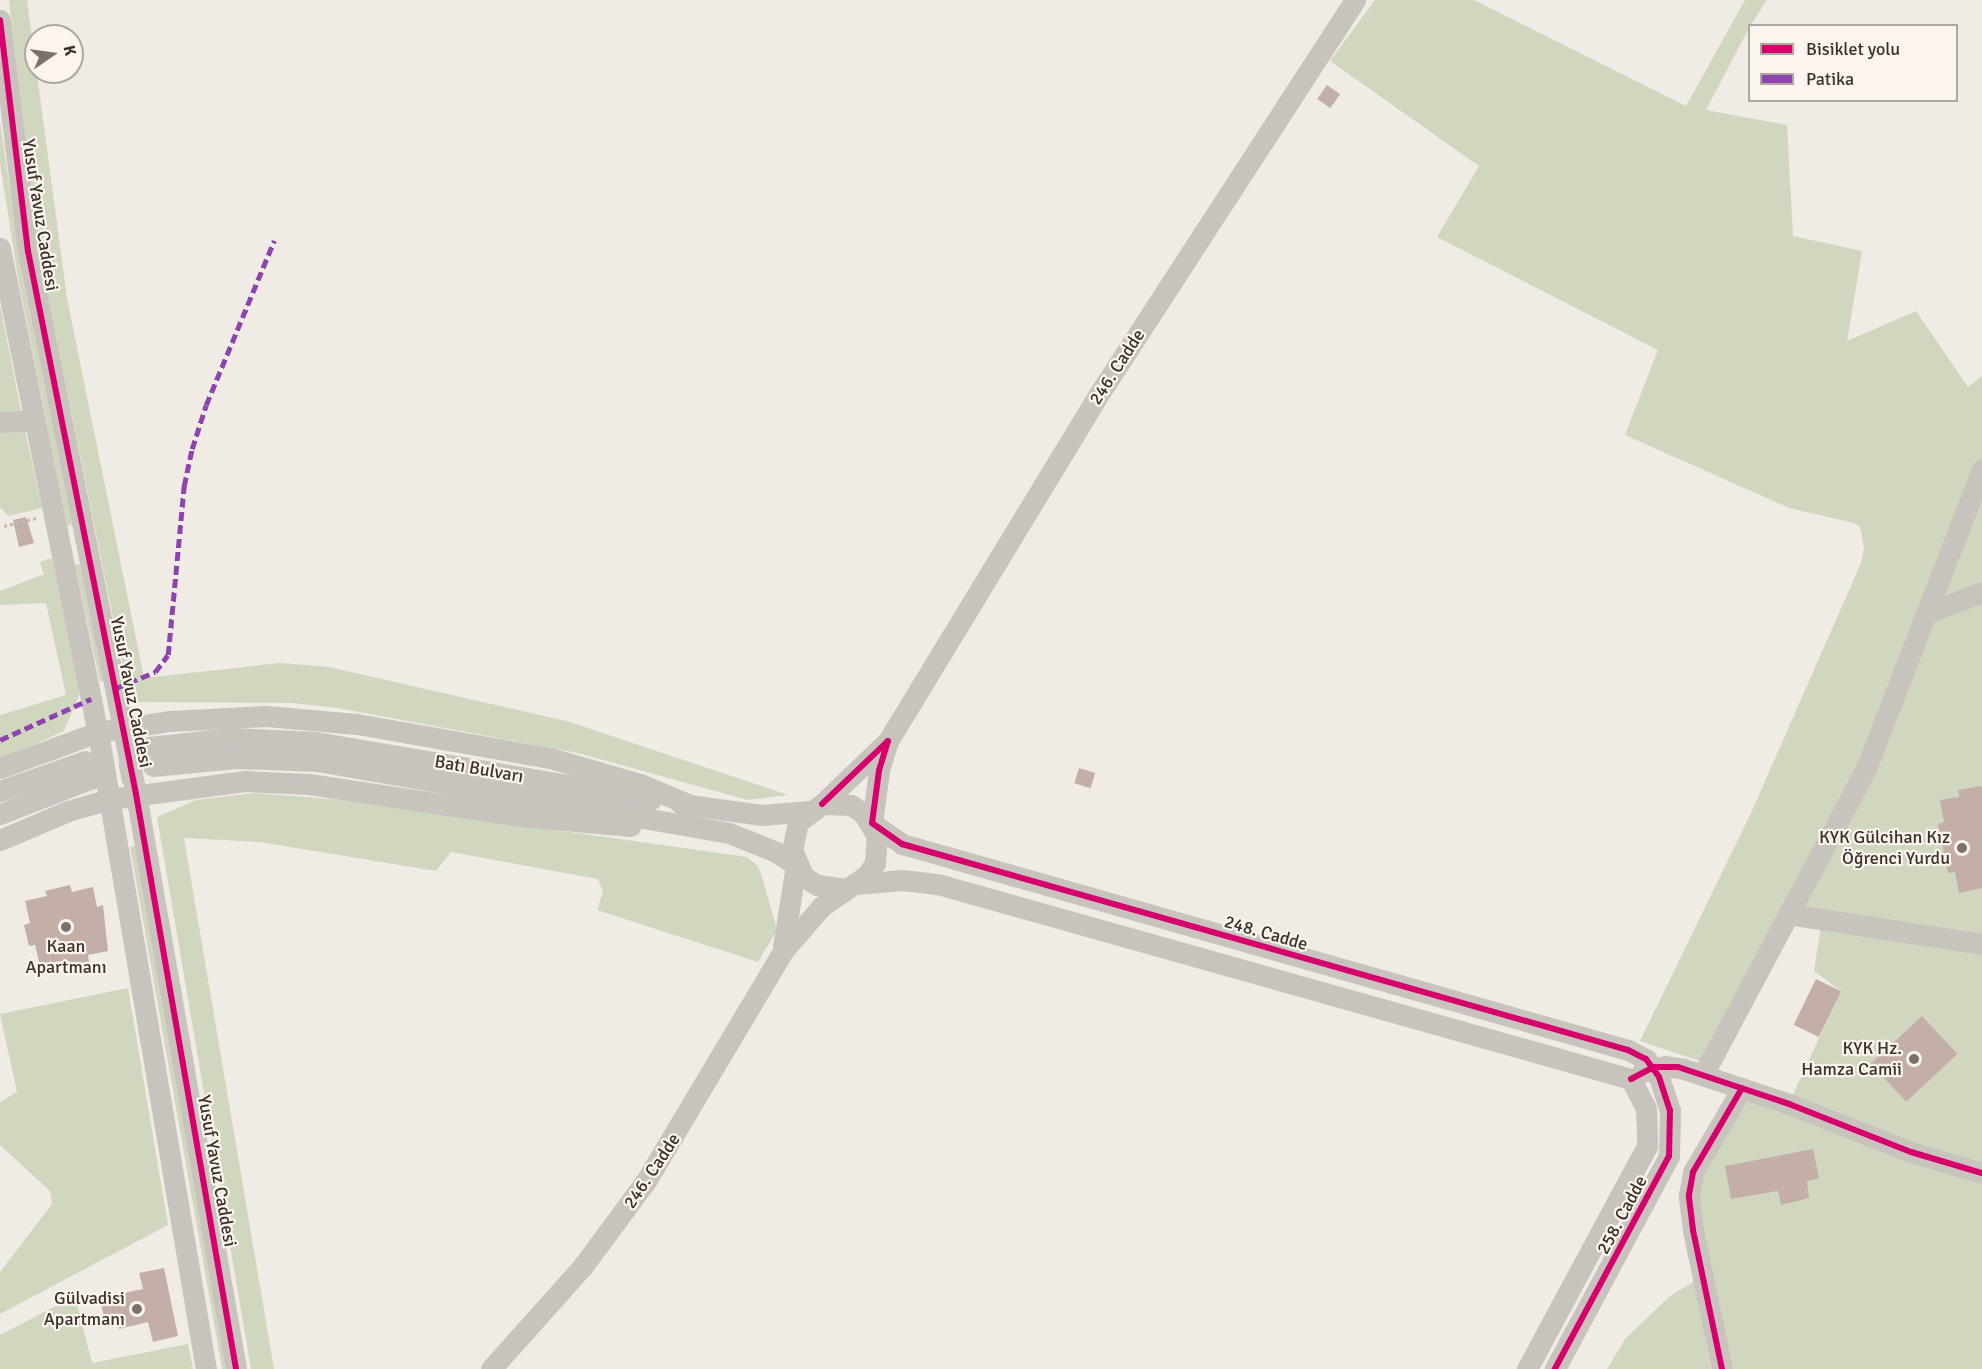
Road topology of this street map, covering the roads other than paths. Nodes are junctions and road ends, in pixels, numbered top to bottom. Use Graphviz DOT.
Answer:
graph roads {
  1 [pos="1355,0"];
  2 [pos="0,21"];
  3 [pos="0,248"];
  4 [pos="34,420"];
  5 [pos="0,422"];
  6 [pos="1982,469"];
  7 [pos="86,542"];
  8 [pos="60,548"];
  9 [pos="1982,592"];
  10 [pos="1927,613"];
  11 [pos="124,728"];
  12 [pos="98,732"];
  13 [pos="888,741"];
  14 [pos="151,757"];
  15 [pos="0,768"];
  16 [pos="0,791"];
  17 [pos="136,794"];
  18 [pos="110,799"];
  19 [pos="815,807"];
  20 [pos="0,814"];
  21 [pos="694,816"];
  22 [pos="872,823"];
  23 [pos="0,840"];
  24 [pos="796,865"];
  25 [pos="850,886"];
  26 [pos="1788,914"];
  27 [pos="1982,944"];
  28 [pos="783,951"];
  29 [pos="1653,1067"];
  30 [pos="1703,1075"];
  31 [pos="1631,1079"];
  32 [pos="1742,1088"];
  33 [pos="1982,1173"];
  34 [pos="206,1369"];
  35 [pos="236,1369"];
  36 [pos="491,1369"];
  37 [pos="1527,1369"];
  38 [pos="1556,1369"];
  39 [pos="1722,1369"];
  1 -- 13 [label="street, 246. Cadde"];
  2 -- 7 [label="street, Yusuf Yavuz Caddesi"];
  3 -- 4 [label="street"];
  4 -- 5 [label="street"];
  4 -- 8 [label="street"];
  6 -- 10 [label="street"];
  7 -- 8 [label="street"];
  7 -- 11 [label="street, Yusuf Yavuz Caddesi"];
  8 -- 12 [label="street"];
  9 -- 10 [label="street"];
  10 -- 26 [label="street"];
  11 -- 12 [label="street"];
  11 -- 17 [label="street, Yusuf Yavuz Caddesi"];
  11 -- 21 [label="street"];
  12 -- 15 [label="street"];
  12 -- 18 [label="street"];
  13 -- 19 [label="street, 246. Cadde"];
  13 -- 22 [label="street, 246. Cadde"];
  14 -- 21 [label="street, Batı Bulvarı"];
  16 -- 20 [label="street"];
  17 -- 18 [label="street"];
  17 -- 21 [label="street"];
  17 -- 35 [label="street, Yusuf Yavuz Caddesi"];
  18 -- 23 [label="street"];
  18 -- 34 [label="street"];
  19 -- 21 [label="street, Batı Bulvarı"];
  19 -- 22 [label="street"];
  19 -- 24 [label="street"];
  21 -- 24 [label="street, Batı Bulvarı"];
  22 -- 25 [label="street"];
  22 -- 29 [label="street, 248. Cadde"];
  24 -- 25 [label="street"];
  24 -- 28 [label="street, 246. Cadde"];
  25 -- 28 [label="street, 246. Cadde"];
  25 -- 31 [label="street"];
  26 -- 27 [label="street"];
  26 -- 30 [label="street"];
  28 -- 36 [label="street, 246. Cadde"];
  29 -- 30 [label="street"];
  29 -- 31 [label="street"];
  29 -- 38 [label="street, 258. Cadde"];
  30 -- 32 [label="street"];
  31 -- 37 [label="street, 258. Cadde"];
  32 -- 33 [label="street"];
  32 -- 39 [label="street"];
}
